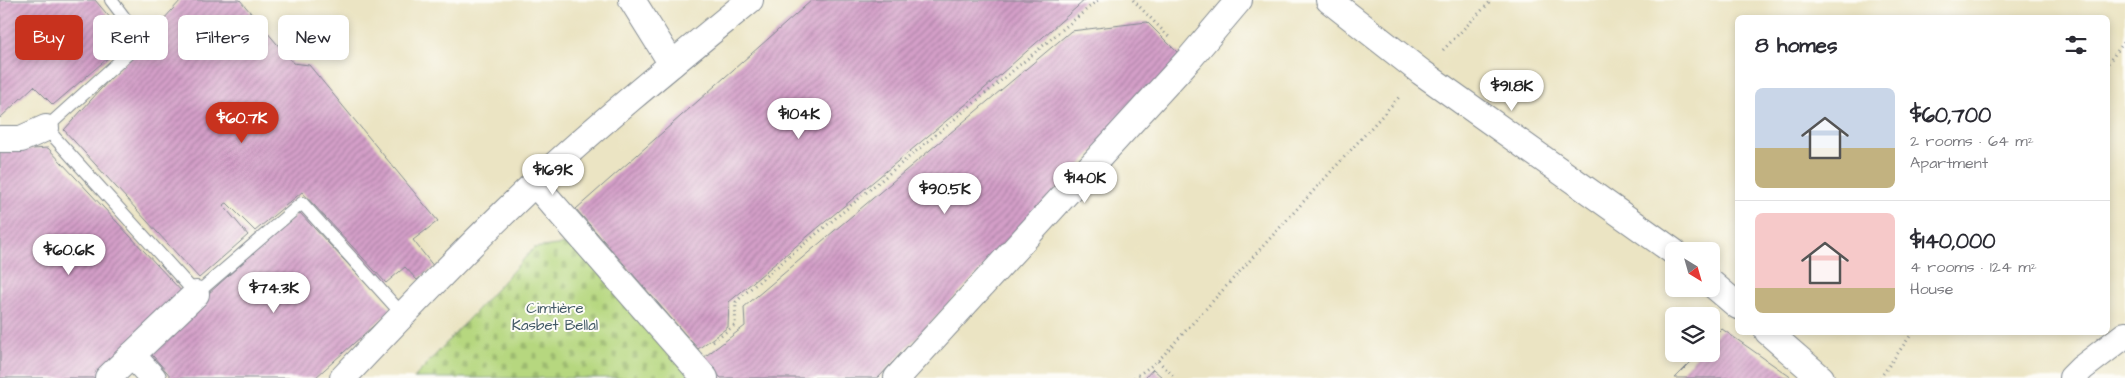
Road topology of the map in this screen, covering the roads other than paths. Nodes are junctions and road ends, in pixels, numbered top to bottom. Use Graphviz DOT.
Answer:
graph roads {
  1 [pos="111,0"];
  2 [pos="632,0"];
  3 [pos="750,0"];
  4 [pos="1239,0"];
  5 [pos="1329,0"];
  6 [pos="672,64"];
  7 [pos="46,128"];
  8 [pos="0,139"];
  9 [pos="535,184"];
  10 [pos="1665,246"];
  11 [pos="1720,291"];
  12 [pos="196,294"];
  13 [pos="1735,303"];
  14 [pos="403,315"];
  15 [pos="1771,335"];
  16 [pos="2125,335"];
  17 [pos="132,355"];
  18 [pos="697,369"];
  19 [pos="108,378"];
  20 [pos="153,378"];
  21 [pos="343,378"];
  22 [pos="897,378"];
  23 [pos="1821,378"];
  24 [pos="2072,378"];
  1 -- 7 [label="lane"];
  2 -- 6 [label="street"];
  3 -- 6 [label="street"];
  4 -- 22 [label="street"];
  5 -- 10 [label="street"];
  6 -- 9 [label="street"];
  7 -- 8 [label="street"];
  7 -- 12 [label="lane"];
  9 -- 14 [label="street"];
  9 -- 18 [label="street"];
  11 -- 13 [label="street"];
  12 -- 14 [label="lane"];
  12 -- 17 [label="street"];
  14 -- 21 [label="street"];
  15 -- 23 [label="street"];
  16 -- 24 [label="street"];
  17 -- 19 [label="street"];
  17 -- 20 [label="street"];
}
